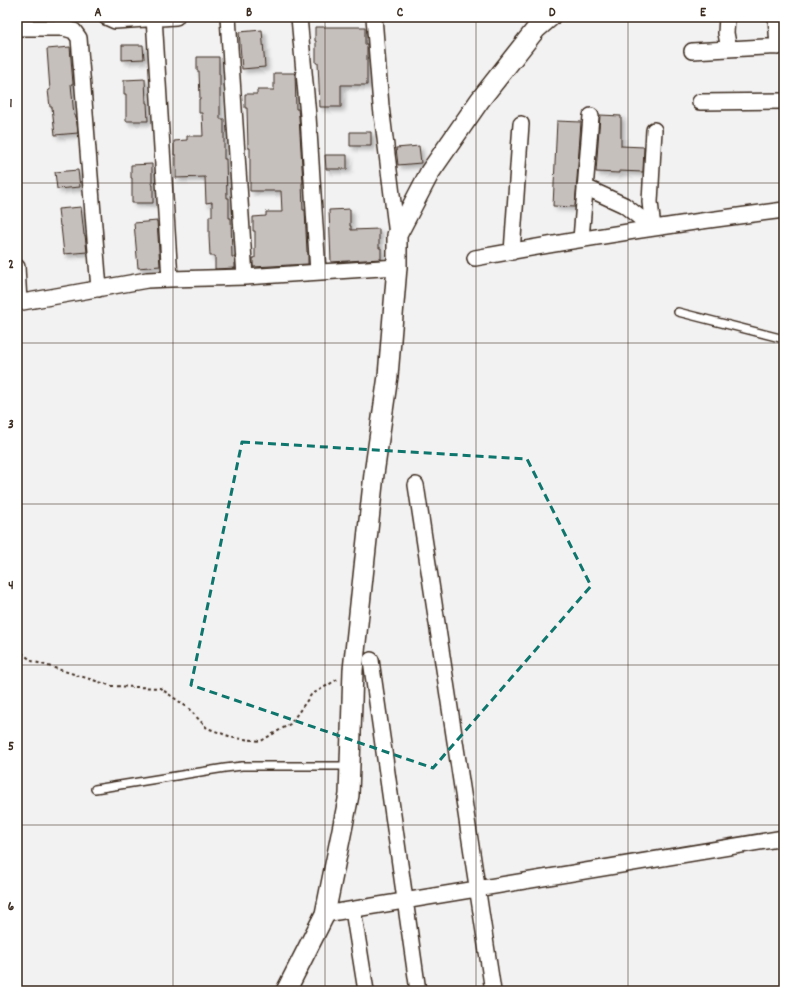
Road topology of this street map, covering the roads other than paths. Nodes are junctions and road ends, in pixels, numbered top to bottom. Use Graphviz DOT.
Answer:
graph roads {
  1 [pos="106,17"];
  2 [pos="176,17"];
  3 [pos="228,17"];
  4 [pos="299,17"];
  5 [pos="374,17"];
  6 [pos="727,17"];
  7 [pos="776,17"];
  8 [pos="154,18"];
  9 [pos="547,18"];
  10 [pos="17,28"];
  11 [pos="781,47"];
  12 [pos="729,49"];
  13 [pos="692,51"];
  14 [pos="784,100"];
  15 [pos="700,102"];
  16 [pos="591,116"];
  17 [pos="520,124"];
  18 [pos="654,130"];
  19 [pos="585,187"];
  20 [pos="784,210"];
  21 [pos="653,228"];
  22 [pos="397,235"];
  23 [pos="581,239"];
  24 [pos="512,252"];
  25 [pos="475,258"];
  26 [pos="17,267"];
  27 [pos="396,267"];
  28 [pos="318,272"];
  29 [pos="245,277"];
  30 [pos="170,279"];
  31 [pos="99,288"];
  32 [pos="18,302"];
  33 [pos="678,312"];
  34 [pos="784,339"];
  35 [pos="416,484"];
  36 [pos="371,660"];
  37 [pos="350,766"];
  38 [pos="95,789"];
  39 [pos="784,838"];
  40 [pos="478,889"];
  41 [pos="406,901"];
  42 [pos="353,910"];
  43 [pos="325,914"];
  44 [pos="286,991"];
  45 [pos="366,991"];
  46 [pos="418,991"];
  47 [pos="493,991"];
  1 -- 8 [label="street"];
  2 -- 8 [label="street"];
  3 -- 29 [label="street"];
  4 -- 28 [label="street"];
  5 -- 22 [label="street"];
  6 -- 12 [label="street"];
  7 -- 11 [label="street"];
  8 -- 30 [label="street"];
  9 -- 22 [label="street"];
  10 -- 31 [label="street"];
  11 -- 12 [label="street"];
  12 -- 13 [label="street"];
  14 -- 15 [label="street"];
  16 -- 19 [label="street"];
  17 -- 24 [label="street"];
  18 -- 21 [label="street"];
  19 -- 21 [label="street"];
  19 -- 23 [label="street"];
  20 -- 21 [label="street"];
  21 -- 23 [label="street"];
  22 -- 27 [label="street"];
  23 -- 24 [label="street"];
  24 -- 25 [label="street"];
  26 -- 32 [label="street"];
  27 -- 28 [label="street"];
  27 -- 37 [label="street"];
  28 -- 29 [label="street"];
  29 -- 30 [label="street"];
  30 -- 31 [label="street"];
  31 -- 32 [label="street"];
  33 -- 34 [label="lane"];
  35 -- 40 [label="street"];
  36 -- 41 [label="street"];
  37 -- 38 [label="lane"];
  37 -- 43 [label="street"];
  39 -- 40 [label="street"];
  40 -- 41 [label="street"];
  40 -- 47 [label="street"];
  41 -- 42 [label="street"];
  41 -- 46 [label="street"];
  42 -- 43 [label="street"];
  42 -- 45 [label="street"];
  43 -- 44 [label="street"];
}
